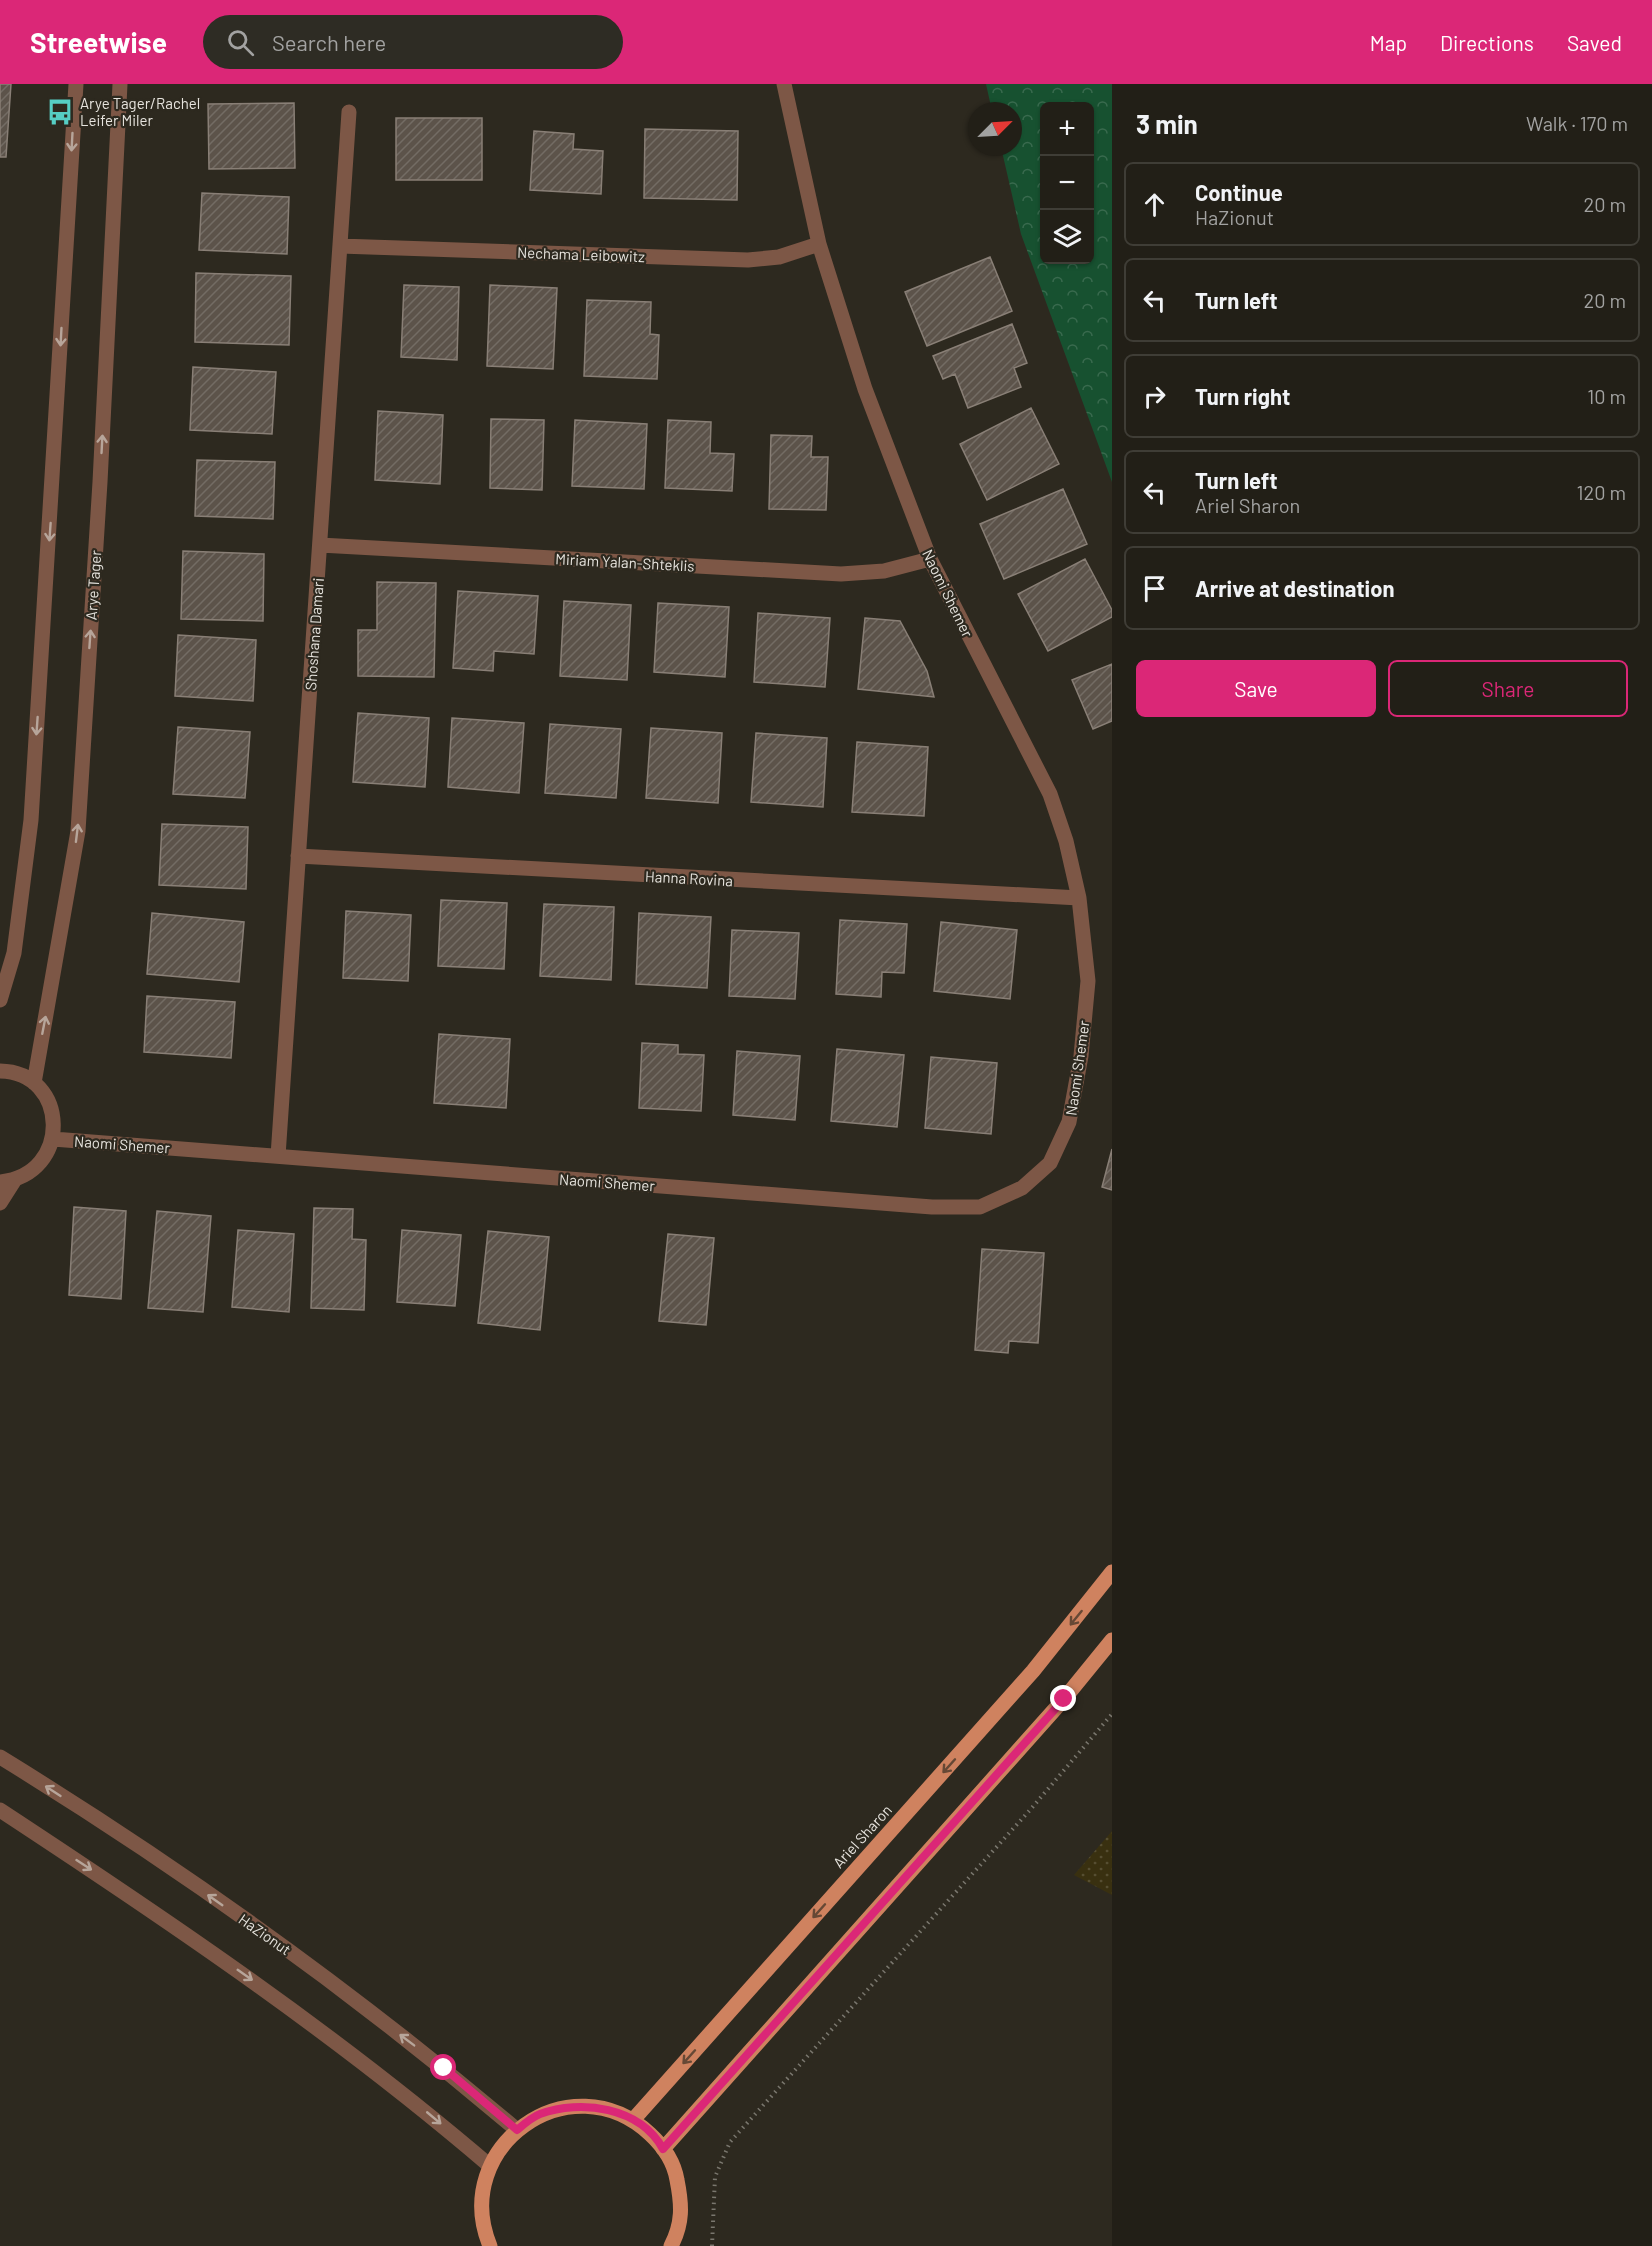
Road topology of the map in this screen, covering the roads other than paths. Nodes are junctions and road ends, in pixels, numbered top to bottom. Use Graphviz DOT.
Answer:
graph roads {
  1 [pos="76,84"];
  2 [pos="120,84"];
  3 [pos="784,84"];
  4 [pos="349,112"];
  5 [pos="819,244"];
  6 [pos="340,246"];
  7 [pos="320,545"];
  8 [pos="930,559"];
  9 [pos="298,856"];
  10 [pos="1079,898"];
  11 [pos="0,1000"];
  12 [pos="0,1071"];
  13 [pos="34,1083"];
  14 [pos="53,1139"];
  15 [pos="278,1156"];
  16 [pos="7,1181"];
  17 [pos="0,1203"];
  18 [pos="1112,1572"];
  19 [pos="1112,1641"];
  20 [pos="0,1757"];
  21 [pos="0,1810"];
  22 [pos="633,2120"];
  23 [pos="517,2130"];
  24 [pos="663,2149"];
  25 [pos="490,2166"];
  26 [pos="490,2246"];
  27 [pos="671,2246"];
  1 -- 11 [label="street, one-way"];
  13 -- 2 [label="street, Arye Tager, one-way"];
  3 -- 5 [label="street, Naomi Shemer"];
  4 -- 6 [label="street, Shoshana Damari"];
  5 -- 6 [label="street, Nechama Leibowitz"];
  5 -- 8 [label="street, Naomi Shemer"];
  6 -- 7 [label="street, Shoshana Damari"];
  7 -- 8 [label="street, Miriam Yalan-Shteklis"];
  7 -- 9 [label="street, Shoshana Damari"];
  8 -- 10 [label="street, Naomi Shemer"];
  9 -- 10 [label="street, Hanna Rovina"];
  9 -- 15 [label="street, Shoshana Damari"];
  10 -- 15 [label="street, Naomi Shemer"];
  12 -- 13 [label="street"];
  13 -- 14 [label="street"];
  14 -- 15 [label="street, Naomi Shemer"];
  14 -- 16 [label="street"];
  16 -- 17 [label="street"];
  18 -- 22 [label="main road, Ariel Sharon, one-way"];
  19 -- 24 [label="main road"];
  23 -- 20 [label="street, HaZionut, one-way"];
  21 -- 25 [label="street, one-way"];
  22 -- 23 [label="main road"];
  22 -- 24 [label="main road"];
  23 -- 25 [label="main road"];
  24 -- 27 [label="main road"];
  25 -- 26 [label="main road"];
}
